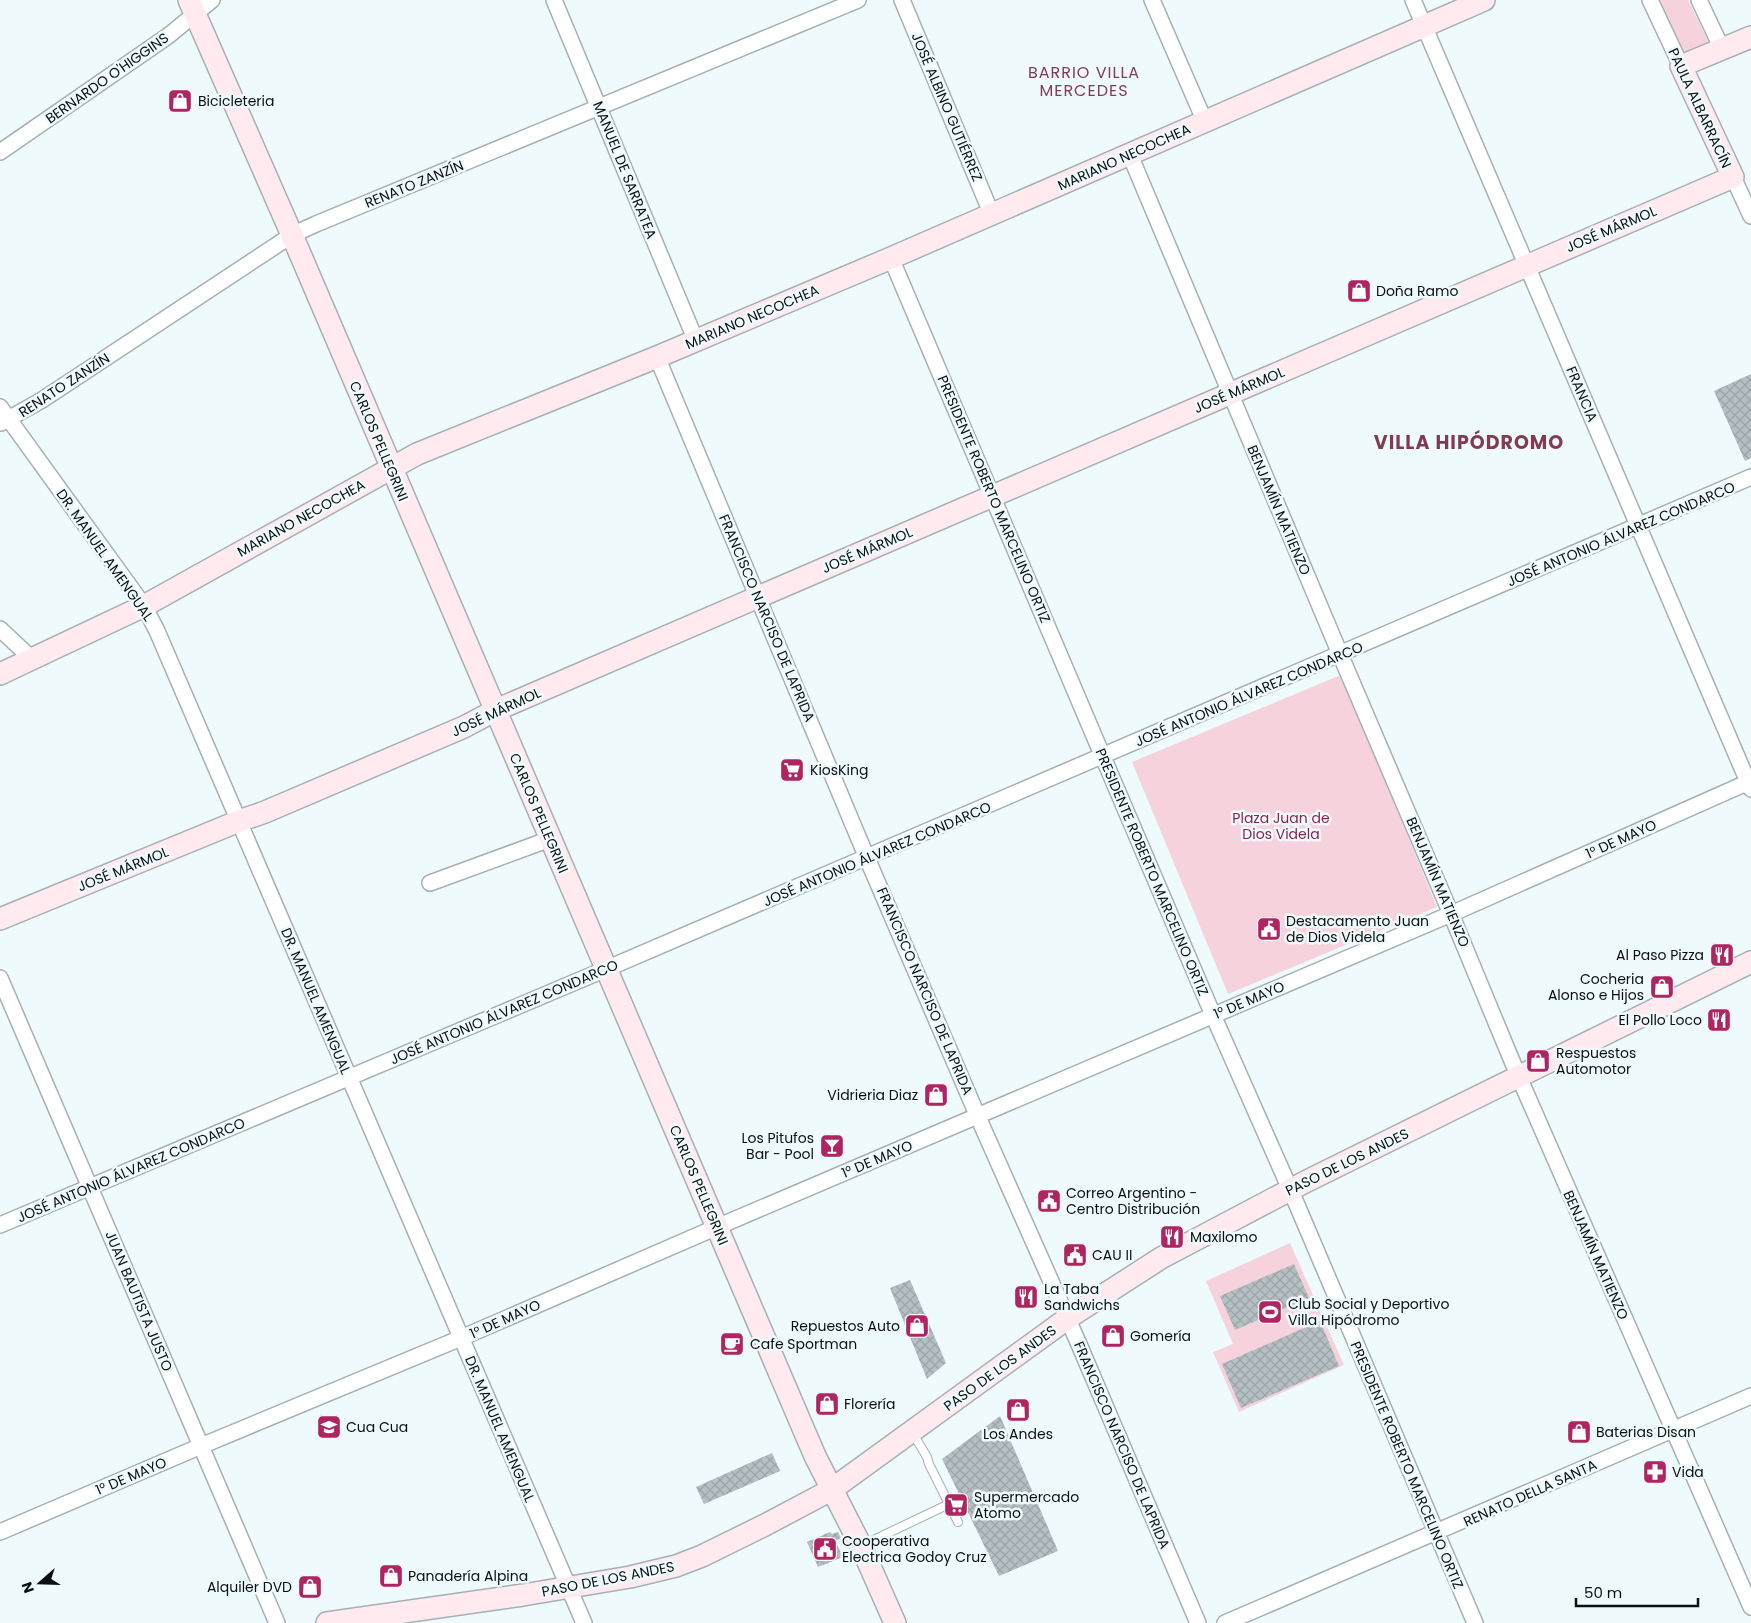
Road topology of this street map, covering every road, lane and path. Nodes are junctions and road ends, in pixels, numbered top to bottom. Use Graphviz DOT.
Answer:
graph roads {
  1 [pos="212,0"];
  2 [pos="554,0"];
  3 [pos="858,0"];
  4 [pos="902,0"];
  5 [pos="1152,0"];
  6 [pos="1413,0"];
  7 [pos="1484,0"];
  8 [pos="1650,0"];
  9 [pos="1699,0"];
  10 [pos="192,7"];
  11 [pos="1424,26"];
  12 [pos="1751,37"];
  13 [pos="1722,49"];
  14 [pos="1681,66"];
  15 [pos="599,107"];
  16 [pos="1204,122"];
  17 [pos="0,152"];
  18 [pos="1130,155"];
  19 [pos="1733,177"];
  20 [pos="1751,213"];
  21 [pos="992,215"];
  22 [pos="292,235"];
  23 [pos="891,258"];
  24 [pos="1526,265"];
  25 [pos="696,341"];
  26 [pos="657,357"];
  27 [pos="1230,394"];
  28 [pos="3,417"];
  29 [pos="390,468"];
  30 [pos="1751,477"];
  31 [pos="992,496"];
  32 [pos="1638,526"];
  33 [pos="758,597"];
  34 [pos="144,606"];
  35 [pos="0,630"];
  36 [pos="1340,654"];
  37 [pos="32,659"];
  38 [pos="0,674"];
  39 [pos="496,710"];
  40 [pos="1103,757"];
  41 [pos="1750,784"];
  42 [pos="238,821"];
  43 [pos="550,839"];
  44 [pos="867,858"];
  45 [pos="430,883"];
  46 [pos="1452,914"];
  47 [pos="0,920"];
  48 [pos="1751,962"];
  49 [pos="606,969"];
  50 [pos="0,978"];
  51 [pos="1213,1015"];
  52 [pos="1519,1077"];
  53 [pos="349,1078"];
  54 [pos="978,1116"];
  55 [pos="90,1187"];
  56 [pos="1290,1190"];
  57 [pos="0,1225"];
  58 [pos="717,1227"];
  59 [pos="1068,1318"];
  60 [pos="461,1338"];
  61 [pos="1751,1396"];
  62 [pos="1673,1430"];
  63 [pos="912,1432"];
  64 [pos="201,1446"];
  65 [pos="831,1490"];
  66 [pos="949,1504"];
  67 [pos="958,1522"];
  68 [pos="0,1532"];
  69 [pos="1436,1533"];
  70 [pos="861,1546"];
  71 [pos="568,1588"];
  72 [pos="1751,1607"];
  73 [pos="277,1623"];
  74 [pos="327,1623"];
  75 [pos="584,1623"];
  76 [pos="895,1623"];
  77 [pos="1198,1623"];
  78 [pos="1225,1623"];
  79 [pos="1475,1623"];
  1 -- 10 [label="street, BERNARDO O'HIGGINS"];
  2 -- 15 [label="street, MANUEL DE SARRATEA"];
  3 -- 15 [label="street, RENATO ZANZÍN"];
  4 -- 21 [label="street, JOSÉ ALBINO GUTIÉRREZ"];
  5 -- 16 [label="street"];
  6 -- 11 [label="street, FRANCIA"];
  7 -- 11 [label="street, MARIANO NECOCHEA"];
  8 -- 14 [label="street, PAULA ALBARRACÍN"];
  9 -- 13 [label="street"];
  10 -- 17 [label="street, BERNARDO O'HIGGINS"];
  10 -- 22 [label="street, CARLOS PELLEGRINI"];
  11 -- 16 [label="street, MARIANO NECOCHEA"];
  11 -- 24 [label="street, FRANCIA"];
  12 -- 13 [label="street"];
  13 -- 14 [label="street"];
  14 -- 19 [label="street, PAULA ALBARRACÍN"];
  15 -- 22 [label="street, RENATO ZANZÍN"];
  15 -- 25 [label="street, MANUEL DE SARRATEA"];
  16 -- 18 [label="street, MARIANO NECOCHEA"];
  18 -- 21 [label="street, MARIANO NECOCHEA"];
  18 -- 27 [label="street, BENJAMÍN MATIENZO"];
  19 -- 20 [label="street, PAULA ALBARRACÍN"];
  19 -- 24 [label="street, JOSÉ MÁRMOL"];
  21 -- 23 [label="street, MARIANO NECOCHEA"];
  22 -- 28 [label="street, RENATO ZANZÍN"];
  22 -- 29 [label="street, CARLOS PELLEGRINI"];
  23 -- 25 [label="street, MARIANO NECOCHEA"];
  23 -- 31 [label="street, PRESIDENTE ROBERTO MARCELINO ORTIZ"];
  24 -- 27 [label="street, JOSÉ MÁRMOL"];
  24 -- 32 [label="street, FRANCIA"];
  25 -- 26 [label="street, MARIANO NECOCHEA"];
  26 -- 29 [label="street, MARIANO NECOCHEA"];
  26 -- 33 [label="street, FRANCISCO NARCISO DE LAPRIDA"];
  27 -- 31 [label="street, JOSÉ MÁRMOL"];
  27 -- 36 [label="street, BENJAMÍN MATIENZO"];
  28 -- 34 [label="street, DR. MANUEL AMENGUAL"];
  29 -- 34 [label="street, MARIANO NECOCHEA"];
  29 -- 39 [label="street, CARLOS PELLEGRINI"];
  30 -- 32 [label="street, JOSÉ ANTONIO ÁLVAREZ CONDARCO"];
  31 -- 33 [label="street, JOSÉ MÁRMOL"];
  31 -- 40 [label="street, PRESIDENTE ROBERTO MARCELINO ORTIZ"];
  32 -- 36 [label="street, JOSÉ ANTONIO ÁLVAREZ CONDARCO"];
  32 -- 41 [label="street, FRANCIA"];
  33 -- 39 [label="street, JOSÉ MÁRMOL"];
  33 -- 44 [label="street, FRANCISCO NARCISO DE LAPRIDA"];
  34 -- 37 [label="street, MARIANO NECOCHEA"];
  34 -- 42 [label="street, DR. MANUEL AMENGUAL"];
  35 -- 37 [label="street"];
  36 -- 40 [label="street, JOSÉ ANTONIO ÁLVAREZ CONDARCO"];
  36 -- 46 [label="street, BENJAMÍN MATIENZO"];
  37 -- 38 [label="street, MARIANO NECOCHEA"];
  39 -- 42 [label="street, JOSÉ MÁRMOL"];
  39 -- 43 [label="street, CARLOS PELLEGRINI"];
  40 -- 44 [label="street, JOSÉ ANTONIO ÁLVAREZ CONDARCO"];
  40 -- 51 [label="street, PRESIDENTE ROBERTO MARCELINO ORTIZ"];
  41 -- 46 [label="street, 1° DE MAYO"];
  42 -- 47 [label="street, JOSÉ MÁRMOL"];
  42 -- 53 [label="street, DR. MANUEL AMENGUAL"];
  43 -- 45 [label="street"];
  43 -- 49 [label="street, CARLOS PELLEGRINI"];
  44 -- 49 [label="street, JOSÉ ANTONIO ÁLVAREZ CONDARCO"];
  44 -- 54 [label="street, FRANCISCO NARCISO DE LAPRIDA"];
  46 -- 51 [label="street, 1° DE MAYO"];
  46 -- 52 [label="street, BENJAMÍN MATIENZO"];
  48 -- 52 [label="street, PASO DE LOS ANDES"];
  49 -- 53 [label="street, JOSÉ ANTONIO ÁLVAREZ CONDARCO"];
  49 -- 58 [label="street, CARLOS PELLEGRINI"];
  50 -- 55 [label="street, JUAN BAUTISTA JUSTO"];
  51 -- 54 [label="street, 1° DE MAYO"];
  51 -- 56 [label="street, PRESIDENTE ROBERTO MARCELINO ORTIZ"];
  52 -- 56 [label="street, PASO DE LOS ANDES"];
  52 -- 62 [label="street, BENJAMÍN MATIENZO"];
  53 -- 55 [label="street, JOSÉ ANTONIO ÁLVAREZ CONDARCO"];
  53 -- 60 [label="street, DR. MANUEL AMENGUAL"];
  54 -- 58 [label="street, 1° DE MAYO"];
  54 -- 59 [label="street, FRANCISCO NARCISO DE LAPRIDA"];
  55 -- 57 [label="street, JOSÉ ANTONIO ÁLVAREZ CONDARCO"];
  55 -- 64 [label="street, JUAN BAUTISTA JUSTO"];
  56 -- 59 [label="street, PASO DE LOS ANDES"];
  56 -- 69 [label="street, PRESIDENTE ROBERTO MARCELINO ORTIZ"];
  58 -- 60 [label="street, 1° DE MAYO"];
  58 -- 65 [label="street, CARLOS PELLEGRINI"];
  59 -- 63 [label="street, PASO DE LOS ANDES"];
  59 -- 77 [label="street, FRANCISCO NARCISO DE LAPRIDA"];
  60 -- 64 [label="street, 1° DE MAYO"];
  60 -- 71 [label="street, DR. MANUEL AMENGUAL"];
  61 -- 62 [label="street, RENATO DELLA SANTA"];
  62 -- 69 [label="street, RENATO DELLA SANTA"];
  62 -- 72 [label="street, BENJAMÍN MATIENZO"];
  63 -- 65 [label="street, PASO DE LOS ANDES"];
  63 -- 66 [label="lane"];
  64 -- 68 [label="street, 1° DE MAYO"];
  64 -- 73 [label="street, JUAN BAUTISTA JUSTO"];
  65 -- 70 [label="street, CARLOS PELLEGRINI"];
  65 -- 71 [label="street, PASO DE LOS ANDES"];
  66 -- 67 [label="lane"];
  66 -- 70 [label="lane"];
  69 -- 78 [label="street, RENATO DELLA SANTA"];
  69 -- 79 [label="street, PRESIDENTE ROBERTO MARCELINO ORTIZ"];
  70 -- 76 [label="street, CARLOS PELLEGRINI"];
  71 -- 74 [label="street, PASO DE LOS ANDES"];
  71 -- 75 [label="street, DR. MANUEL AMENGUAL"];
}
